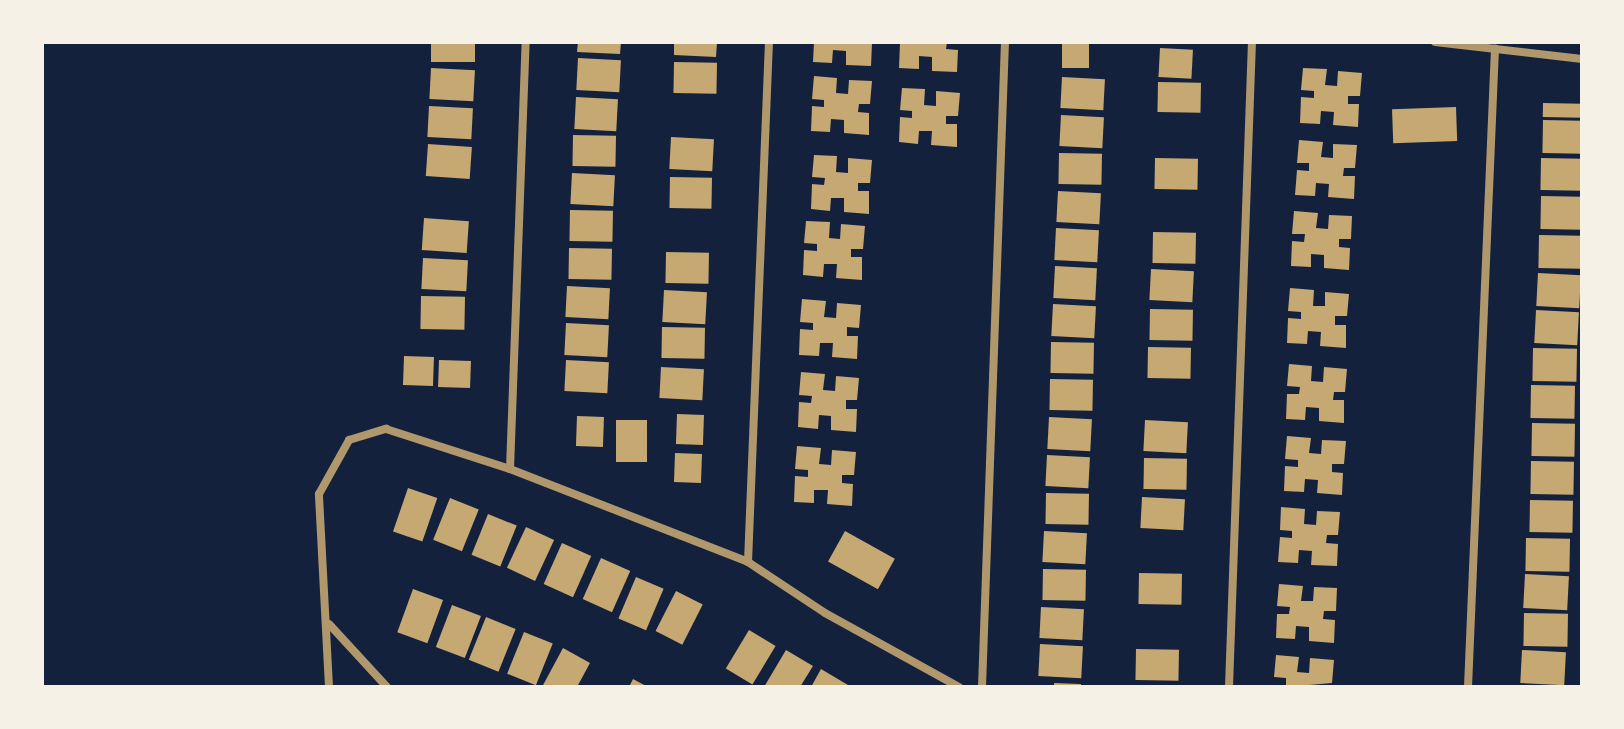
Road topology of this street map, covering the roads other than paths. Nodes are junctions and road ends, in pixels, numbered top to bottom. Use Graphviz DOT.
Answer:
graph roads {
  1 [pos="526,42"];
  2 [pos="769,42"];
  3 [pos="1005,42"];
  4 [pos="1252,42"];
  5 [pos="1435,42"];
  6 [pos="1495,49"];
  7 [pos="1582,59"];
  8 [pos="510,469"];
  9 [pos="748,562"];
  10 [pos="329,623"];
  11 [pos="329,687"];
  12 [pos="387,687"];
  13 [pos="959,687"];
  14 [pos="982,687"];
  15 [pos="1229,687"];
  16 [pos="1468,687"];
  1 -- 8 [label="street"];
  2 -- 9 [label="street"];
  3 -- 14 [label="street"];
  4 -- 15 [label="street"];
  5 -- 6 [label="street"];
  6 -- 7 [label="street"];
  6 -- 16 [label="street"];
  8 -- 9 [label="street"];
  8 -- 10 [label="street"];
  9 -- 13 [label="street"];
  10 -- 11 [label="street"];
  10 -- 12 [label="street"];
}
